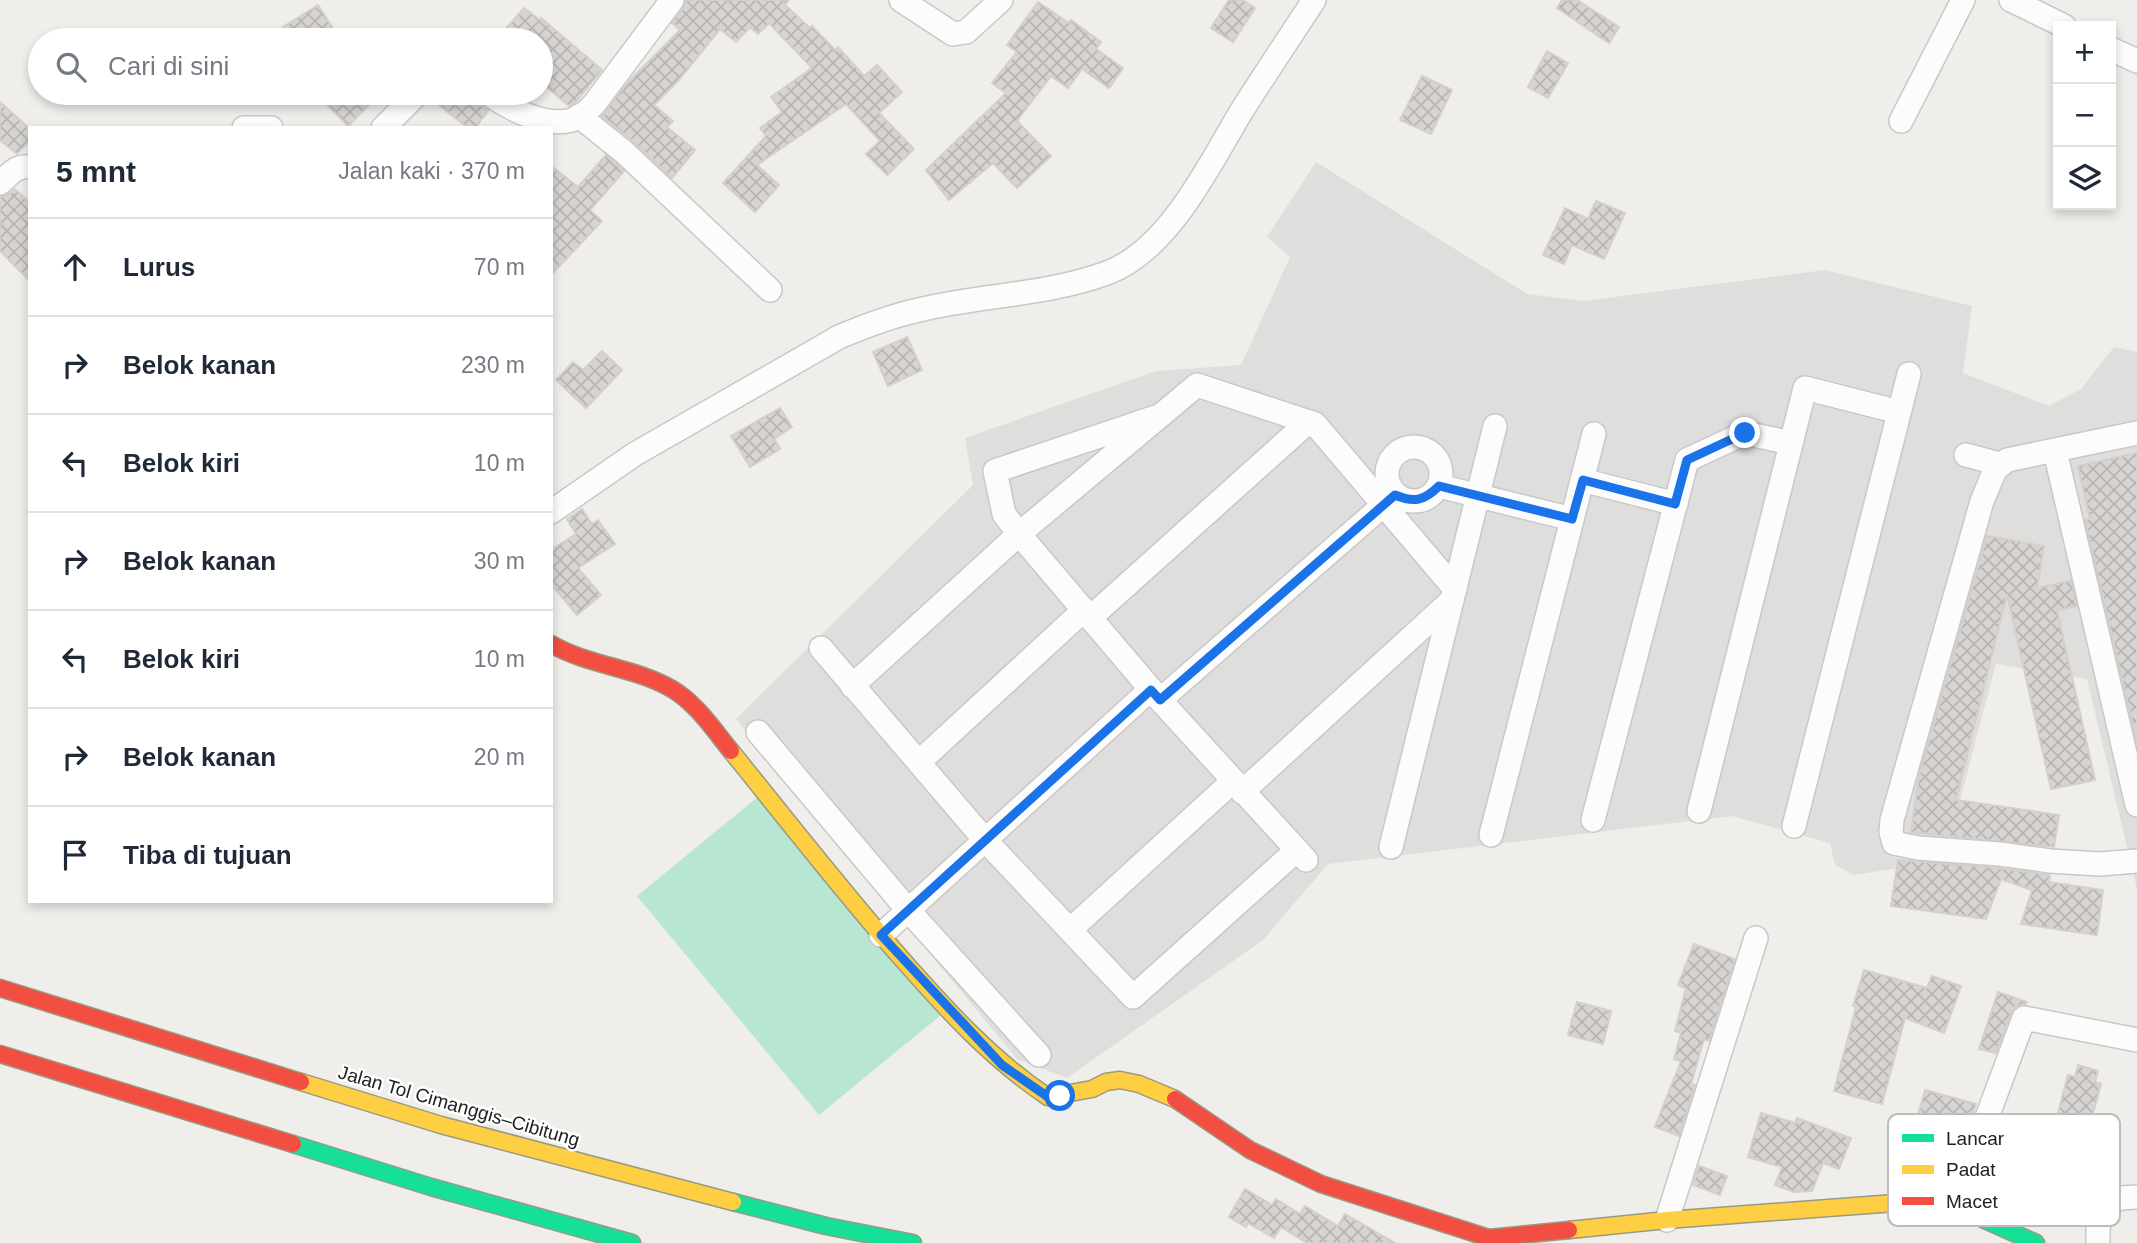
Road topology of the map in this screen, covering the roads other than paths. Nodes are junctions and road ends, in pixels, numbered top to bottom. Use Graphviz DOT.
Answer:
graph roads {
  1 [pos="672,0"];
  2 [pos="901,0"];
  3 [pos="1001,0"];
  4 [pos="1314,0"];
  5 [pos="1964,0"];
  6 [pos="2011,0"];
  7 [pos="2054,21"];
  8 [pos="2116,51"];
  9 [pos="2137,61"];
  10 [pos="406,105"];
  11 [pos="506,105"];
  12 [pos="579,117"];
  13 [pos="1901,121"];
  14 [pos="385,126"];
  15 [pos="28,167"];
  16 [pos="0,183"];
  17 [pos="769,290"];
  18 [pos="1909,374"];
  19 [pos="1899,412"];
  20 [pos="1159,416"];
  21 [pos="1308,422"];
  22 [pos="1495,426"];
  23 [pos="2137,433"];
  24 [pos="1594,434"];
  25 [pos="1791,443"];
  26 [pos="2055,452"];
  27 [pos="1966,455"];
  28 [pos="2000,464"];
  29 [pos="1583,480"];
  30 [pos="1439,486"];
  31 [pos="1478,496"];
  32 [pos="1390,500"];
  33 [pos="1675,504"];
  34 [pos="553,511"];
  35 [pos="1572,519"];
  36 [pos="1019,534"];
  37 [pos="1453,594"];
  38 [pos="1087,614"];
  39 [pos="553,645"];
  40 [pos="821,648"];
  41 [pos="573,656"];
  42 [pos="553,666"];
  43 [pos="852,686"];
  44 [pos="1155,695"];
  45 [pos="758,732"];
  46 [pos="919,762"];
  47 [pos="1238,786"];
  48 [pos="2137,805"];
  49 [pos="1699,811"];
  50 [pos="1594,820"];
  51 [pos="1794,826"];
  52 [pos="1491,835"];
  53 [pos="985,840"];
  54 [pos="1391,847"];
  55 [pos="2137,862"];
  56 [pos="908,910"];
  57 [pos="1069,930"];
  58 [pos="881,935"];
  59 [pos="1756,938"];
  60 [pos="0,988"];
  61 [pos="2137,1040"];
  62 [pos="0,1054"];
  63 [pos="1040,1055"];
  64 [pos="1988,1114"];
  65 [pos="1888,1204"];
  66 [pos="1667,1220"];
  67 [pos="1998,1226"];
  68 [pos="632,1243"];
  69 [pos="913,1243"];
  70 [pos="2036,1243"];
  1 -- 12 [label="street"];
  2 -- 3 [label="street"];
  4 -- 34 [label="street"];
  5 -- 13 [label="street"];
  6 -- 7 [label="street"];
  8 -- 9 [label="street"];
  10 -- 14 [label="street"];
  11 -- 12 [label="street"];
  12 -- 17 [label="street"];
  15 -- 16 [label="street"];
  18 -- 19 [label="street"];
  19 -- 25 [label="street"];
  19 -- 51 [label="street"];
  20 -- 21 [label="street"];
  20 -- 36 [label="street"];
  20 -- 36 [label="street"];
  21 -- 32 [label="street"];
  21 -- 38 [label="street"];
  22 -- 31 [label="street"];
  23 -- 26 [label="street"];
  24 -- 29 [label="street"];
  25 -- 33 [label="street"];
  25 -- 49 [label="street"];
  26 -- 28 [label="street"];
  26 -- 48 [label="street"];
  27 -- 28 [label="street"];
  28 -- 55 [label="street"];
  29 -- 33 [label="street"];
  29 -- 35 [label="street"];
  30 -- 31 [label="street"];
  30 -- 32 [label="street"];
  30 -- 32 [label="street"];
  31 -- 35 [label="street"];
  31 -- 37 [label="street"];
  32 -- 37 [label="street"];
  32 -- 44 [label="street"];
  33 -- 50 [label="street"];
  35 -- 52 [label="street"];
  36 -- 38 [label="street"];
  36 -- 43 [label="street"];
  37 -- 47 [label="street"];
  37 -- 54 [label="street"];
  38 -- 44 [label="street"];
  38 -- 46 [label="street"];
  39 -- 41 [label="main road"];
  40 -- 43 [label="street"];
  41 -- 42 [label="street"];
  41 -- 58 [label="main road"];
  43 -- 46 [label="street"];
  44 -- 47 [label="street"];
  44 -- 53 [label="street"];
  45 -- 56 [label="street"];
  46 -- 53 [label="street"];
  47 -- 57 [label="street"];
  47 -- 57 [label="street"];
  53 -- 56 [label="street"];
  53 -- 57 [label="street"];
  56 -- 58 [label="street"];
  56 -- 63 [label="street"];
  58 -- 66 [label="main road"];
  59 -- 66 [label="street"];
  60 -- 69 [label="main road, Jalan Tol Cimanggis–Cibitung"];
  61 -- 64 [label="street"];
  62 -- 68 [label="main road"];
  65 -- 66 [label="main road"];
  67 -- 70 [label="main road"];
}
